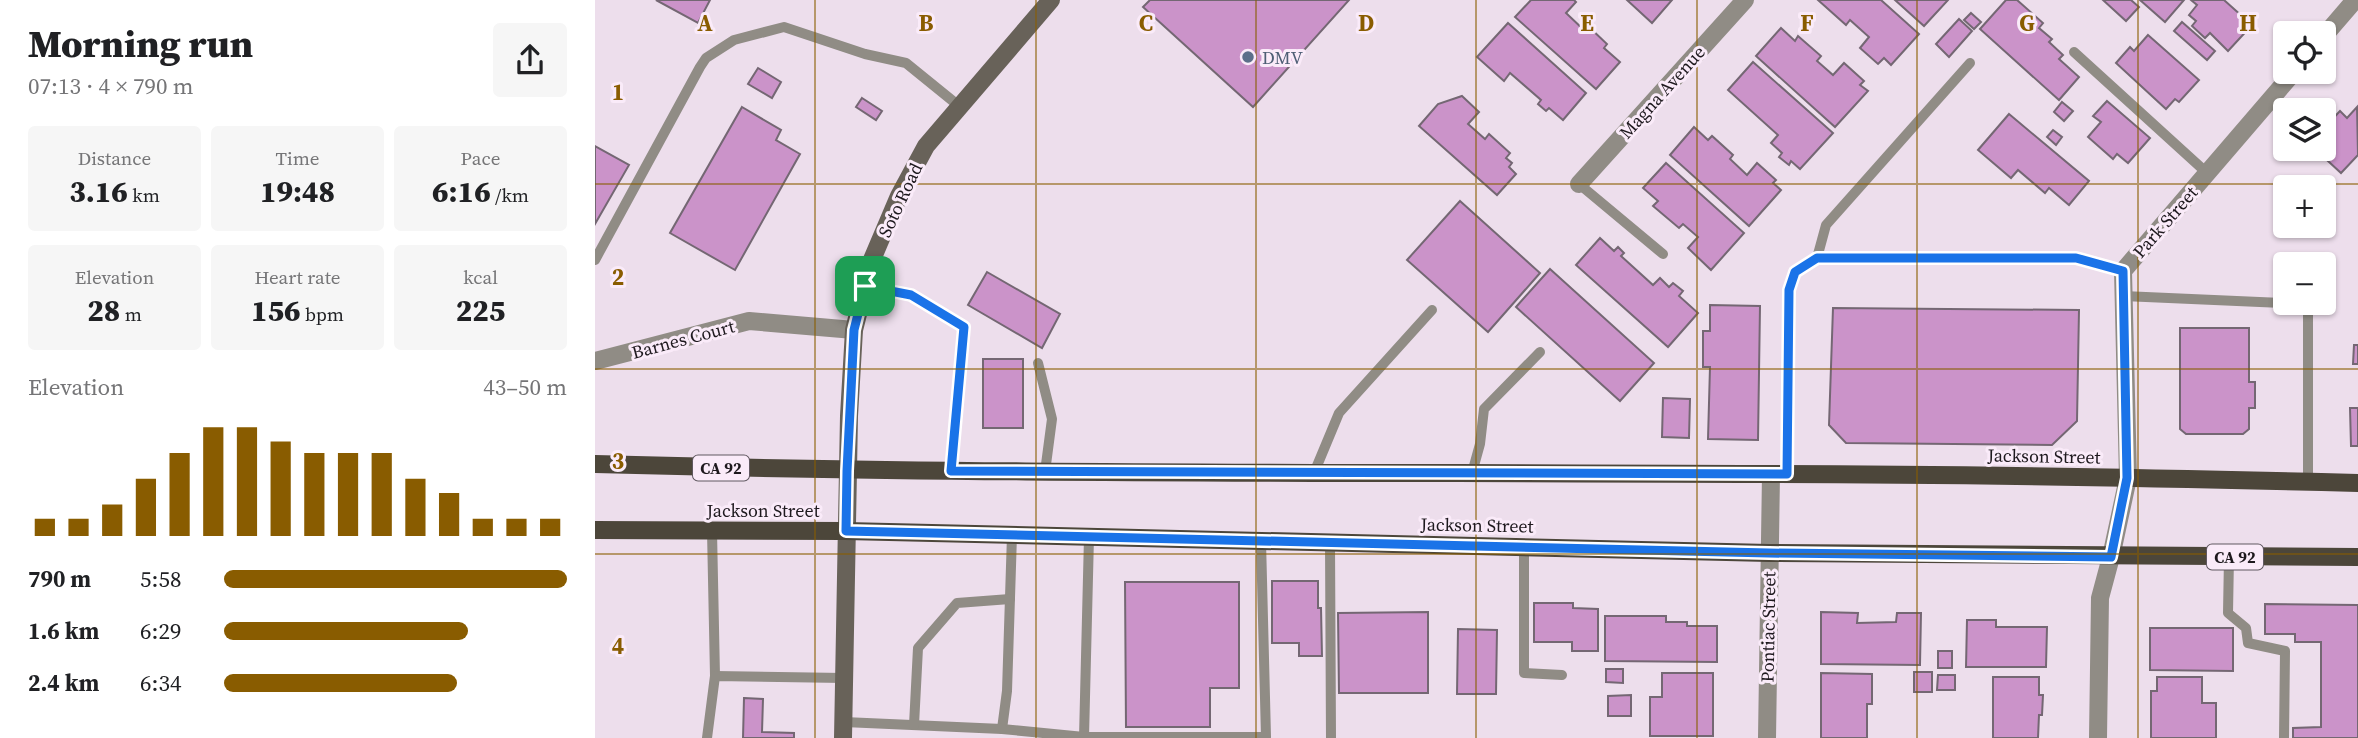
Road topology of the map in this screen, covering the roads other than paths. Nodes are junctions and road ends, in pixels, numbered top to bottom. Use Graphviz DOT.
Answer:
graph roads {
  1 [pos="1745,0"];
  2 [pos="2355,0"];
  3 [pos="1049,1"];
  4 [pos="2336,22"];
  5 [pos="2074,52"];
  6 [pos="1970,63"];
  7 [pos="2284,84"];
  8 [pos="959,106"];
  9 [pos="2207,173"];
  10 [pos="1579,184"];
  11 [pos="1663,254"];
  12 [pos="1817,258"];
  13 [pos="595,260"];
  14 [pos="2123,271"];
  15 [pos="865,286"];
  16 [pos="2123,296"];
  17 [pos="1432,310"];
  18 [pos="854,330"];
  19 [pos="1539,352"];
  20 [pos="595,361"];
  21 [pos="1038,363"];
  22 [pos="595,464"];
  23 [pos="847,471"];
  24 [pos="951,471"];
  25 [pos="1045,472"];
  26 [pos="1314,473"];
  27 [pos="1472,473"];
  28 [pos="1779,474"];
  29 [pos="2127,478"];
  30 [pos="2308,482"];
  31 [pos="2358,483"];
  32 [pos="595,530"];
  33 [pos="712,531"];
  34 [pos="846,531"];
  35 [pos="1013,535"];
  36 [pos="1089,537"];
  37 [pos="1261,541"];
  38 [pos="1330,543"];
  39 [pos="1524,547"];
  40 [pos="1769,553"];
  41 [pos="2111,557"];
  42 [pos="2229,557"];
  43 [pos="2358,557"];
  44 [pos="1010,599"];
  45 [pos="715,676"];
  46 [pos="1562,676"];
  47 [pos="844,678"];
  48 [pos="914,725"];
  49 [pos="1002,729"];
  50 [pos="843,730"];
  51 [pos="1084,737"];
  52 [pos="707,738"];
  53 [pos="1331,738"];
  54 [pos="1767,738"];
  55 [pos="2098,738"];
  56 [pos="2284,738"];
  1 -- 10 [label="street, Magna Avenue"];
  2 -- 4 [label="street"];
  3 -- 8 [label="street, Soto Road"];
  5 -- 9 [label="lane"];
  6 -- 12 [label="lane"];
  7 -- 9 [label="street, Park Street"];
  8 -- 13 [label="lane"];
  8 -- 15 [label="street, Soto Road"];
  9 -- 14 [label="street, Park Street"];
  10 -- 11 [label="lane"];
  12 -- 14 [label="lane"];
  12 -- 28 [label="lane"];
  14 -- 16 [label="street, Park Street"];
  15 -- 18 [label="street, Soto Road"];
  15 -- 24 [label="lane"];
  16 -- 29 [label="street, Park Street"];
  16 -- 30 [label="lane"];
  17 -- 26 [label="lane"];
  18 -- 20 [label="street, Barnes Court"];
  18 -- 23 [label="street, Soto Road"];
  19 -- 27 [label="lane"];
  21 -- 25 [label="lane"];
  22 -- 23 [label="main road, Jackson Street / CA 92"];
  23 -- 24 [label="main road, Jackson Street / CA 92"];
  23 -- 34 [label="street, Soto Road"];
  24 -- 25 [label="main road, Jackson Street / CA 92"];
  25 -- 26 [label="main road, Jackson Street / CA 92"];
  26 -- 27 [label="main road, Jackson Street / CA 92"];
  27 -- 28 [label="main road, Jackson Street / CA 92"];
  28 -- 29 [label="main road, Jackson Street / CA 92"];
  28 -- 40 [label="street, Pontiac Street"];
  29 -- 30 [label="main road, Jackson Street / CA 92"];
  29 -- 41 [label="street, Park Street"];
  30 -- 31 [label="main road, Jackson Street / CA 92"];
  32 -- 33 [label="main road, Jackson Street / CA 92"];
  33 -- 34 [label="main road, Jackson Street / CA 92"];
  33 -- 45 [label="lane"];
  34 -- 35 [label="main road, Jackson Street / CA 92"];
  34 -- 47 [label="street, Soto Road"];
  35 -- 36 [label="main road, Jackson Street / CA 92"];
  35 -- 44 [label="lane"];
  36 -- 37 [label="main road, Jackson Street / CA 92"];
  36 -- 51 [label="lane"];
  37 -- 38 [label="main road, Jackson Street / CA 92"];
  37 -- 51 [label="lane"];
  38 -- 39 [label="main road, Jackson Street / CA 92"];
  38 -- 53 [label="lane"];
  39 -- 40 [label="main road, Jackson Street / CA 92"];
  39 -- 46 [label="lane"];
  40 -- 41 [label="main road, Jackson Street / CA 92"];
  40 -- 54 [label="street, Pontiac Street"];
  41 -- 42 [label="main road, Jackson Street / CA 92"];
  41 -- 55 [label="street, Park Street"];
  42 -- 43 [label="main road, Jackson Street / CA 92"];
  42 -- 56 [label="lane"];
  44 -- 48 [label="lane"];
  44 -- 49 [label="lane"];
  45 -- 47 [label="lane"];
  45 -- 52 [label="lane"];
  47 -- 50 [label="street, Soto Road"];
  48 -- 49 [label="lane"];
  48 -- 50 [label="lane"];
  49 -- 51 [label="lane"];
}
